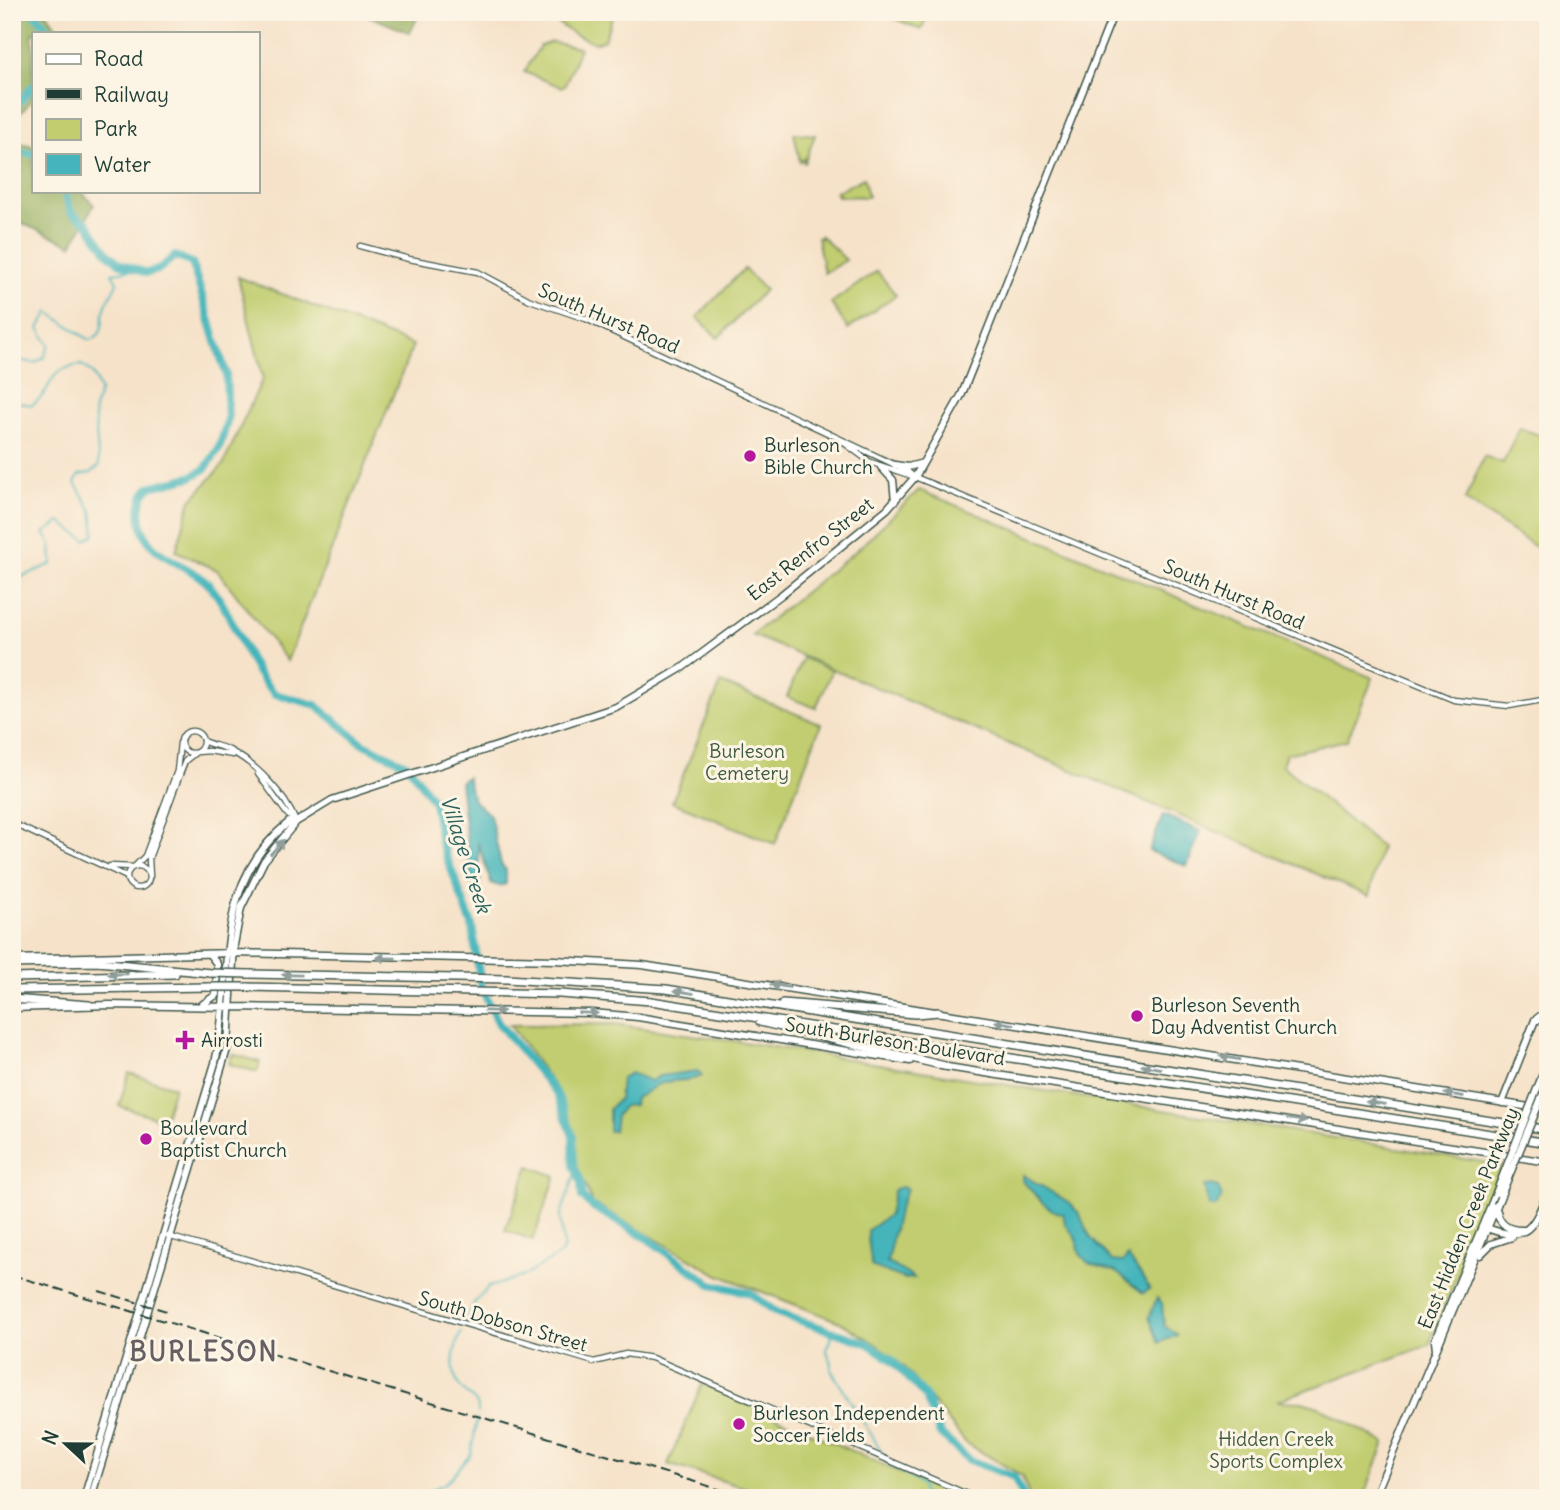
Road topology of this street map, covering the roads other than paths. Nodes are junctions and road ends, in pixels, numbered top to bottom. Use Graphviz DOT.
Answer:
graph roads {
  1 [pos="1114,12"];
  2 [pos="360,246"];
  3 [pos="840,440"];
  4 [pos="925,462"];
  5 [pos="895,465"];
  6 [pos="881,467"];
  7 [pos="915,477"];
  8 [pos="895,500"];
  9 [pos="1548,699"];
  10 [pos="203,741"];
  11 [pos="180,743"];
  12 [pos="195,752"];
  13 [pos="237,756"];
  14 [pos="296,822"];
  15 [pos="12,823"];
  16 [pos="107,865"];
  17 [pos="134,867"];
  18 [pos="248,872"];
  19 [pos="149,876"];
  20 [pos="127,877"];
  21 [pos="241,908"];
  22 [pos="229,953"];
  23 [pos="208,954"];
  24 [pos="12,959"];
  25 [pos="12,964"];
  26 [pos="211,974"];
  27 [pos="12,978"];
  28 [pos="12,990"];
  29 [pos="12,999"];
  30 [pos="732,999"];
  31 [pos="89,1005"];
  32 [pos="198,1006"];
  33 [pos="228,1006"];
  34 [pos="12,1008"];
  35 [pos="725,1012"];
  36 [pos="939,1012"];
  37 [pos="1548,1015"];
  38 [pos="1548,1061"];
  39 [pos="945,1066"];
  40 [pos="1548,1082"];
  41 [pos="1502,1103"];
  42 [pos="1548,1111"];
  43 [pos="1548,1130"];
  44 [pos="1548,1143"];
  45 [pos="1548,1162"];
  46 [pos="1548,1191"];
  47 [pos="1495,1204"];
  48 [pos="1485,1227"];
  49 [pos="1529,1229"];
  50 [pos="1519,1235"];
  51 [pos="166,1236"];
  52 [pos="1472,1269"];
  53 [pos="1436,1349"];
  54 [pos="84,1498"];
  55 [pos="91,1498"];
  56 [pos="976,1498"];
  57 [pos="1374,1498"];
  1 -- 4 [label="main road, East Renfro Street"];
  2 -- 3 [label="street, South Hurst Road"];
  3 -- 5 [label="street, South Hurst Road"];
  3 -- 6 [label="street, South Hurst Road"];
  4 -- 5 [label="main road"];
  4 -- 7 [label="main road, East Renfro Street"];
  5 -- 7 [label="street, South Hurst Road"];
  6 -- 7 [label="street, South Hurst Road"];
  6 -- 8 [label="main road"];
  7 -- 8 [label="main road, East Renfro Street"];
  7 -- 9 [label="street, South Hurst Road"];
  8 -- 14 [label="main road, East Renfro Street"];
  10 -- 11 [label="street"];
  10 -- 12 [label="street"];
  10 -- 13 [label="street"];
  11 -- 12 [label="street"];
  11 -- 17 [label="street"];
  12 -- 13 [label="street"];
  12 -- 19 [label="street"];
  13 -- 14 [label="street"];
  14 -- 18 [label="main road, East Renfro Street"];
  21 -- 14 [label="main road, East Renfro Street, one-way"];
  15 -- 16 [label="street"];
  16 -- 17 [label="street"];
  16 -- 20 [label="street"];
  17 -- 19 [label="street"];
  17 -- 20 [label="street"];
  18 -- 21 [label="main road"];
  18 -- 22 [label="main road, East Renfro Street"];
  19 -- 20 [label="street"];
  21 -- 22 [label="main road, East Renfro Street"];
  22 -- 23 [label="main road, South Burleson Boulevard"];
  22 -- 33 [label="main road"];
  36 -- 22 [label="main road, South Burleson Boulevard, one-way"];
  23 -- 24 [label="main road, South Burleson Boulevard"];
  23 -- 32 [label="main road"];
  25 -- 26 [label="highway"];
  26 -- 27 [label="highway, one-way"];
  30 -- 26 [label="highway, one-way, bridge"];
  28 -- 35 [label="highway, bridge"];
  29 -- 31 [label="highway"];
  30 -- 36 [label="highway"];
  43 -- 30 [label="highway, one-way"];
  31 -- 32 [label="main road, South Burleson Boulevard"];
  31 -- 34 [label="main road, South Burleson Boulevard"];
  32 -- 33 [label="main road, South Burleson Boulevard"];
  33 -- 39 [label="main road, South Burleson Boulevard, one-way"];
  33 -- 51 [label="main road"];
  35 -- 39 [label="highway"];
  35 -- 44 [label="highway"];
  41 -- 36 [label="main road, South Burleson Boulevard, one-way"];
  37 -- 41 [label="main road"];
  38 -- 47 [label="main road, East Hidden Creek Parkway, bridge"];
  39 -- 45 [label="main road, South Burleson Boulevard, one-way"];
  40 -- 47 [label="main road, East Hidden Creek Parkway, bridge"];
  41 -- 42 [label="main road, South Burleson Boulevard"];
  46 -- 49 [label="main road"];
  47 -- 48 [label="main road, East Hidden Creek Parkway"];
  47 -- 49 [label="main road"];
  48 -- 50 [label="main road"];
  48 -- 52 [label="main road, East Hidden Creek Parkway"];
  48 -- 53 [label="main road, East Hidden Creek Parkway"];
  49 -- 50 [label="main road"];
  50 -- 52 [label="main road"];
  51 -- 54 [label="main road"];
  51 -- 55 [label="main road"];
  51 -- 56 [label="street, South Dobson Street"];
  52 -- 53 [label="main road, East Hidden Creek Parkway"];
  53 -- 57 [label="main road, East Hidden Creek Parkway"];
}
